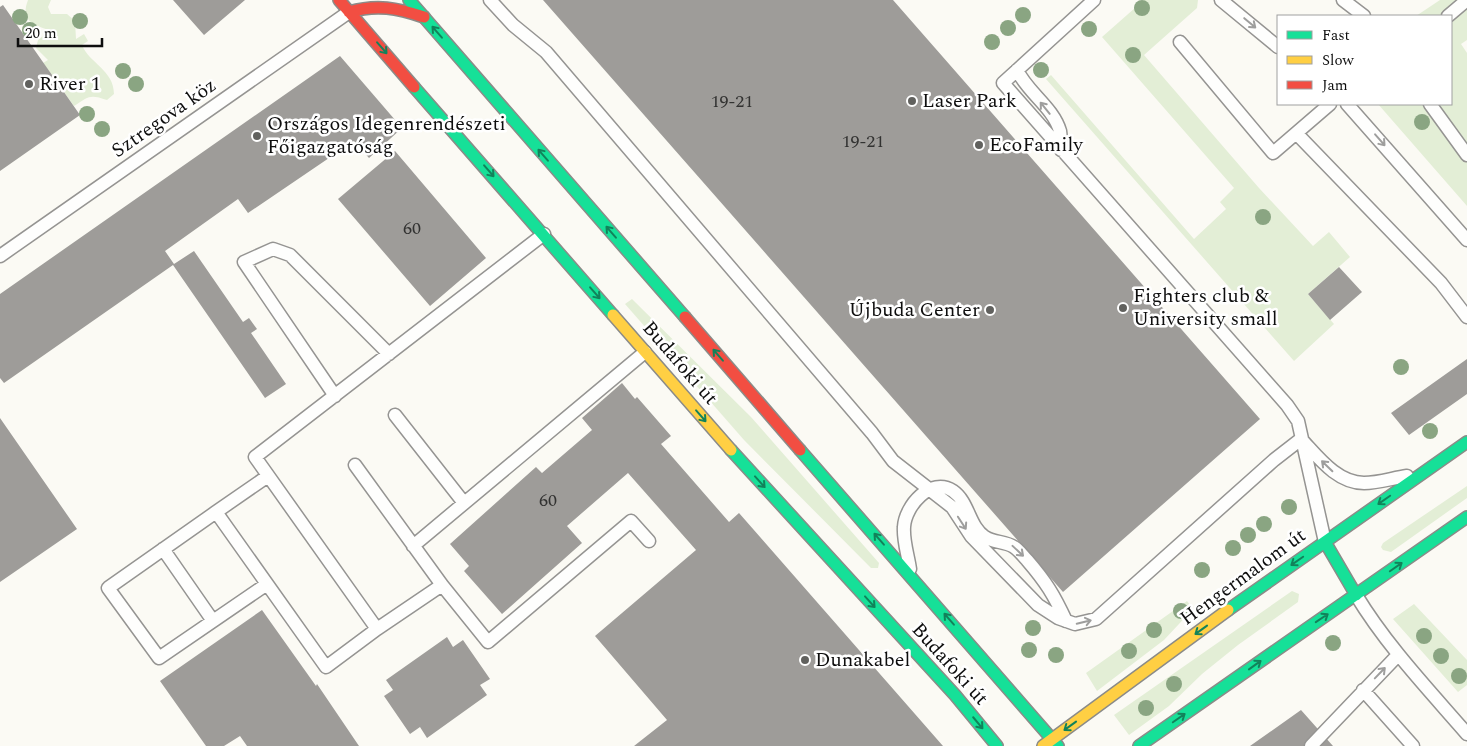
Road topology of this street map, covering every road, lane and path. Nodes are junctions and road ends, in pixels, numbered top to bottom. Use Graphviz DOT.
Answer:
graph roads {
  1 [pos="339,0"];
  2 [pos="409,0"];
  3 [pos="490,0"];
  4 [pos="1094,0"];
  5 [pos="1221,0"];
  6 [pos="1343,0"];
  7 [pos="1467,0"];
  8 [pos="350,6"];
  9 [pos="1363,15"];
  10 [pos="1449,15"];
  11 [pos="424,17"];
  12 [pos="1180,42"];
  13 [pos="1277,46"];
  14 [pos="1018,70"];
  15 [pos="1329,105"];
  16 [pos="1348,105"];
  17 [pos="1431,105"];
  18 [pos="1297,134"];
  19 [pos="1061,150"];
  20 [pos="1467,155"];
  21 [pos="544,234"];
  22 [pos="1467,240"];
  23 [pos="0,256"];
  24 [pos="1467,317"];
  25 [pos="645,352"];
  26 [pos="389,354"];
  27 [pos="335,396"];
  28 [pos="395,415"];
  29 [pos="1301,439"];
  30 [pos="1467,442"];
  31 [pos="356,465"];
  32 [pos="1422,474"];
  33 [pos="268,476"];
  34 [pos="930,488"];
  35 [pos="464,504"];
  36 [pos="216,512"];
  37 [pos="1467,517"];
  38 [pos="648,541"];
  39 [pos="1325,542"];
  40 [pos="414,546"];
  41 [pos="163,549"];
  42 [pos="911,576"];
  43 [pos="267,584"];
  44 [pos="442,586"];
  45 [pos="1356,594"];
  46 [pos="213,621"];
  47 [pos="1066,621"];
  48 [pos="377,629"];
  49 [pos="1398,655"];
  50 [pos="1363,690"];
  51 [pos="1467,734"];
  52 [pos="1051,744"];
  53 [pos="997,746"];
  54 [pos="1140,746"];
  55 [pos="1311,746"];
  56 [pos="1413,746"];
  1 -- 8 [label="main road, Budafoki út"];
  2 -- 11 [label="main road, Budafoki út"];
  3 -- 34 [label="lane"];
  4 -- 14 [label="lane"];
  5 -- 13 [label="lane, one-way"];
  6 -- 9 [label="lane"];
  7 -- 10 [label="lane"];
  8 -- 11 [label="main road"];
  8 -- 21 [label="main road, Budafoki út, one-way"];
  8 -- 23 [label="lane, Sztregova köz"];
  42 -- 11 [label="main road, Budafoki út, one-way"];
  12 -- 18 [label="lane"];
  19 -- 14 [label="lane, one-way"];
  14 -- 19 [label="lane"];
  15 -- 18 [label="lane"];
  16 -- 22 [label="lane, one-way"];
  17 -- 20 [label="lane"];
  18 -- 24 [label="lane"];
  19 -- 29 [label="lane"];
  21 -- 25 [label="main road, Budafoki út, one-way"];
  21 -- 26 [label="lane"];
  25 -- 35 [label="lane"];
  25 -- 53 [label="main road, Budafoki út, one-way"];
  26 -- 27 [label="lane"];
  26 -- 27 [label="lane"];
  27 -- 33 [label="lane"];
  28 -- 35 [label="lane"];
  32 -- 29 [label="lane, one-way"];
  29 -- 39 [label="lane"];
  47 -- 29 [label="lane, one-way"];
  30 -- 32 [label="main road, Hengermalom út"];
  31 -- 40 [label="lane"];
  32 -- 39 [label="main road, Hengermalom út, one-way"];
  33 -- 36 [label="lane"];
  33 -- 48 [label="lane"];
  34 -- 42 [label="lane"];
  34 -- 47 [label="lane, one-way"];
  34 -- 47 [label="lane, one-way"];
  35 -- 40 [label="lane"];
  36 -- 41 [label="lane"];
  36 -- 43 [label="lane"];
  45 -- 37 [label="main road, one-way"];
  38 -- 44 [label="lane"];
  39 -- 45 [label="main road"];
  39 -- 52 [label="main road, Hengermalom út, one-way"];
  40 -- 44 [label="lane"];
  41 -- 46 [label="lane"];
  41 -- 46 [label="lane"];
  52 -- 42 [label="main road, Budafoki út, one-way"];
  43 -- 46 [label="lane"];
  43 -- 48 [label="lane"];
  44 -- 48 [label="lane"];
  45 -- 49 [label="lane"];
  54 -- 45 [label="main road, one-way"];
  50 -- 49 [label="lane, one-way"];
  49 -- 51 [label="lane"];
  50 -- 55 [label="lane"];
  50 -- 56 [label="lane"];
}
